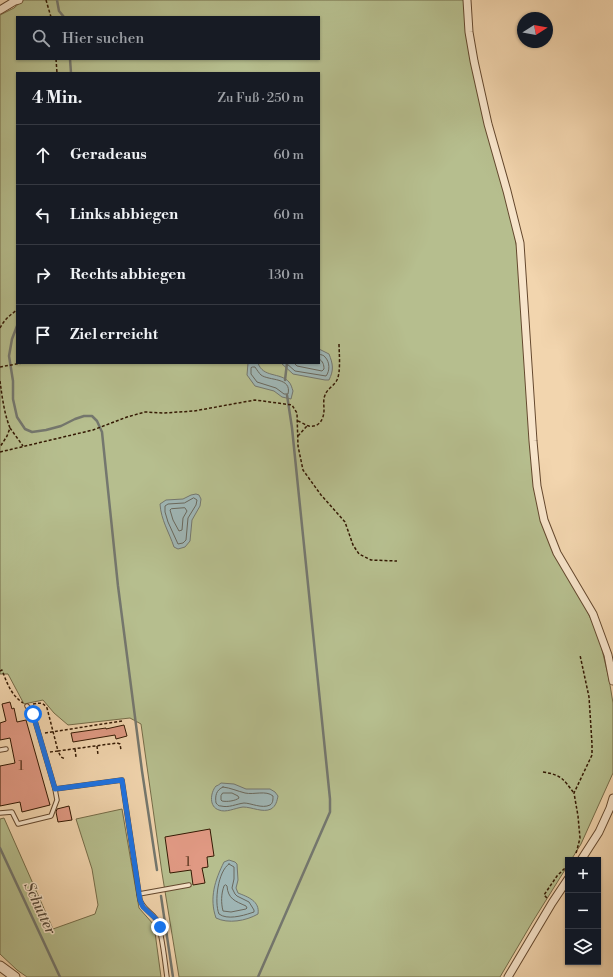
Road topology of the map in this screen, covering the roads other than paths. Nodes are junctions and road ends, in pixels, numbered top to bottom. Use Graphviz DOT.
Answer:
graph roads {
  1 [pos="19,0"];
  2 [pos="467,0"];
  3 [pos="0,10"];
  4 [pos="613,681"];
  5 [pos="27,706"];
  6 [pos="6,749"];
  7 [pos="0,750"];
  8 [pos="55,789"];
  9 [pos="613,798"];
  10 [pos="0,813"];
  11 [pos="582,857"];
  12 [pos="189,884"];
  13 [pos="565,884"];
  14 [pos="139,894"];
  15 [pos="0,966"];
  16 [pos="14,977"];
  17 [pos="167,977"];
  18 [pos="508,977"];
  1 -- 3 [label="street"];
  2 -- 4 [label="street"];
  5 -- 8 [label="lane"];
  6 -- 7 [label="lane"];
  8 -- 10 [label="lane"];
  8 -- 14 [label="lane"];
  9 -- 11 [label="street"];
  12 -- 14 [label="lane"];
  13 -- 18 [label="street"];
  14 -- 17 [label="lane"];
  15 -- 16 [label="street"];
}
